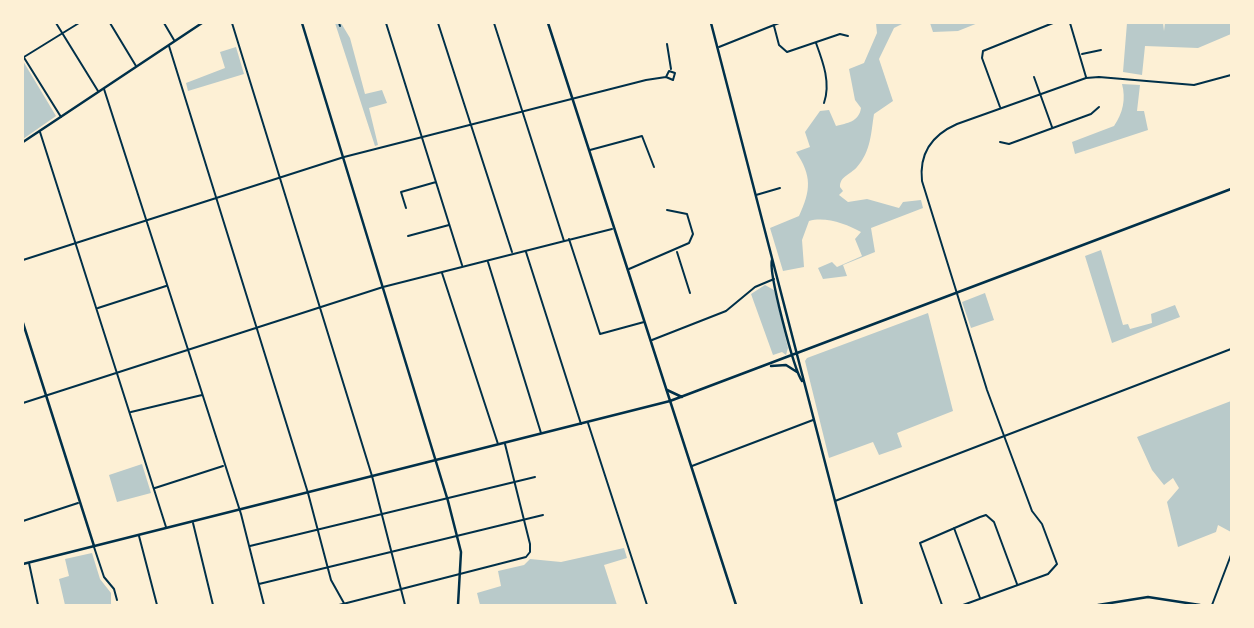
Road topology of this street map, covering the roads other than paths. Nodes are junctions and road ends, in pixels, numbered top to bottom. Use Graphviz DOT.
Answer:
graph roads {
  1 [pos="56,23"];
  2 [pos="79,23"];
  3 [pos="110,23"];
  4 [pos="164,23"];
  5 [pos="202,23"];
  6 [pos="232,23"];
  7 [pos="302,23"];
  8 [pos="386,23"];
  9 [pos="438,23"];
  10 [pos="494,23"];
  11 [pos="548,23"];
  12 [pos="711,23"];
  13 [pos="779,23"];
  14 [pos="1053,23"];
  15 [pos="1070,23"];
  16 [pos="1041,24"];
  17 [pos="774,26"];
  18 [pos="63,33"];
  19 [pos="848,36"];
  20 [pos="175,41"];
  21 [pos="815,42"];
  22 [pos="667,44"];
  23 [pos="168,45"];
  24 [pos="718,48"];
  25 [pos="1101,50"];
  26 [pos="1081,54"];
  27 [pos="23,57"];
  28 [pos="136,66"];
  29 [pos="671,71"];
  30 [pos="1231,75"];
  31 [pos="666,77"];
  32 [pos="1034,77"];
  33 [pos="1086,79"];
  34 [pos="104,88"];
  35 [pos="98,92"];
  36 [pos="1040,94"];
  37 [pos="573,99"];
  38 [pos="824,103"];
  39 [pos="1099,107"];
  40 [pos="1000,108"];
  41 [pos="522,110"];
  42 [pos="61,117"];
  43 [pos="470,124"];
  44 [pos="1053,128"];
  45 [pos="40,131"];
  46 [pos="422,136"];
  47 [pos="23,142"];
  48 [pos="1000,142"];
  49 [pos="589,150"];
  50 [pos="344,157"];
  51 [pos="654,167"];
  52 [pos="279,178"];
  53 [pos="438,182"];
  54 [pos="780,188"];
  55 [pos="1231,189"];
  56 [pos="755,195"];
  57 [pos="217,198"];
  58 [pos="406,208"];
  59 [pos="667,210"];
  60 [pos="146,220"];
  61 [pos="450,225"];
  62 [pos="615,229"];
  63 [pos="408,236"];
  64 [pos="569,239"];
  65 [pos="564,241"];
  66 [pos="76,243"];
  67 [pos="526,250"];
  68 [pos="677,251"];
  69 [pos="512,253"];
  70 [pos="23,260"];
  71 [pos="488,260"];
  72 [pos="772,260"];
  73 [pos="463,266"];
  74 [pos="628,269"];
  75 [pos="442,271"];
  76 [pos="779,277"];
  77 [pos="773,279"];
  78 [pos="167,285"];
  79 [pos="383,287"];
  80 [pos="690,293"];
  81 [pos="956,295"];
  82 [pos="320,307"];
  83 [pos="96,308"];
  84 [pos="645,321"];
  85 [pos="23,323"];
  86 [pos="256,327"];
  87 [pos="650,340"];
  88 [pos="188,349"];
  89 [pos="1231,349"];
  90 [pos="799,354"];
  91 [pos="793,356"];
  92 [pos="768,366"];
  93 [pos="117,372"];
  94 [pos="798,373"];
  95 [pos="803,382"];
  96 [pos="667,390"];
  97 [pos="202,395"];
  98 [pos="45,396"];
  99 [pos="682,397"];
  100 [pos="670,401"];
  101 [pos="23,403"];
  102 [pos="130,413"];
  103 [pos="813,419"];
  104 [pos="588,423"];
  105 [pos="581,425"];
  106 [pos="541,435"];
  107 [pos="1004,436"];
  108 [pos="505,443"];
  109 [pos="499,445"];
  110 [pos="437,461"];
  111 [pos="225,465"];
  112 [pos="691,466"];
  113 [pos="372,477"];
  114 [pos="535,477"];
  115 [pos="514,482"];
  116 [pos="154,489"];
  117 [pos="308,493"];
  118 [pos="447,498"];
  119 [pos="834,501"];
  120 [pos="80,503"];
  121 [pos="239,510"];
  122 [pos="382,514"];
  123 [pos="543,515"];
  124 [pos="523,519"];
  125 [pos="23,521"];
  126 [pos="192,522"];
  127 [pos="166,528"];
  128 [pos="954,528"];
  129 [pos="317,530"];
  130 [pos="139,535"];
  131 [pos="457,535"];
  132 [pos="94,546"];
  133 [pos="249,547"];
  134 [pos="392,552"];
  135 [pos="1231,555"];
  136 [pos="29,562"];
  137 [pos="23,564"];
  138 [pos="328,568"];
  139 [pos="460,576"];
  140 [pos="259,584"];
  141 [pos="1018,585"];
  142 [pos="401,590"];
  143 [pos="981,599"];
  144 [pos="117,600"];
  145 [pos="38,605"];
  146 [pos="156,605"];
  147 [pos="213,605"];
  148 [pos="264,605"];
  149 [pos="339,605"];
  150 [pos="344,605"];
  151 [pos="405,605"];
  152 [pos="458,605"];
  153 [pos="647,605"];
  154 [pos="736,605"];
  155 [pos="862,605"];
  156 [pos="942,605"];
  157 [pos="963,605"];
  158 [pos="1098,605"];
  159 [pos="1200,605"];
  160 [pos="1212,605"];
  1 -- 18 [label="street"];
  2 -- 18 [label="street"];
  3 -- 28 [label="street"];
  4 -- 20 [label="street"];
  5 -- 20 [label="main road"];
  6 -- 52 [label="street"];
  7 -- 50 [label="main road"];
  8 -- 46 [label="street"];
  9 -- 43 [label="street"];
  10 -- 41 [label="street"];
  11 -- 37 [label="main road"];
  12 -- 24 [label="main road"];
  13 -- 17 [label="street"];
  14 -- 16 [label="street"];
  15 -- 26 [label="street"];
  16 -- 40 [label="street"];
  17 -- 21 [label="street"];
  17 -- 24 [label="street"];
  18 -- 27 [label="street"];
  18 -- 35 [label="street"];
  19 -- 21 [label="street"];
  20 -- 23 [label="main road"];
  21 -- 38 [label="street"];
  22 -- 29 [label="street"];
  23 -- 28 [label="main road"];
  23 -- 57 [label="street"];
  24 -- 56 [label="main road"];
  25 -- 26 [label="street"];
  26 -- 33 [label="street"];
  27 -- 42 [label="street"];
  28 -- 34 [label="main road"];
  29 -- 31 [label="street"];
  29 -- 31 [label="street"];
  30 -- 33 [label="street"];
  31 -- 37 [label="street"];
  32 -- 36 [label="street"];
  33 -- 36 [label="street"];
  34 -- 35 [label="main road"];
  34 -- 60 [label="street"];
  35 -- 42 [label="main road"];
  36 -- 40 [label="street"];
  36 -- 44 [label="street"];
  37 -- 41 [label="street"];
  37 -- 49 [label="main road"];
  39 -- 44 [label="street"];
  40 -- 81 [label="street"];
  41 -- 43 [label="street"];
  41 -- 65 [label="street"];
  42 -- 45 [label="main road"];
  43 -- 46 [label="street"];
  43 -- 69 [label="street"];
  44 -- 48 [label="street"];
  45 -- 47 [label="main road"];
  45 -- 66 [label="street"];
  46 -- 50 [label="street"];
  46 -- 53 [label="street"];
  49 -- 51 [label="street"];
  49 -- 62 [label="main road"];
  50 -- 52 [label="street"];
  50 -- 79 [label="main road"];
  52 -- 57 [label="street"];
  52 -- 82 [label="street"];
  53 -- 58 [label="street"];
  53 -- 61 [label="street"];
  54 -- 56 [label="street"];
  55 -- 81 [label="main road"];
  56 -- 72 [label="main road"];
  57 -- 60 [label="street"];
  57 -- 86 [label="street"];
  59 -- 68 [label="street"];
  60 -- 66 [label="street"];
  60 -- 78 [label="street"];
  61 -- 63 [label="street"];
  61 -- 73 [label="street"];
  62 -- 64 [label="street"];
  62 -- 74 [label="main road"];
  64 -- 65 [label="street"];
  64 -- 84 [label="street"];
  65 -- 67 [label="street"];
  66 -- 70 [label="street"];
  66 -- 83 [label="street"];
  67 -- 69 [label="street"];
  67 -- 105 [label="street"];
  68 -- 74 [label="street"];
  68 -- 80 [label="street"];
  69 -- 71 [label="street"];
  71 -- 73 [label="street"];
  71 -- 106 [label="street"];
  72 -- 76 [label="main road"];
  72 -- 77 [label="main road"];
  73 -- 75 [label="street"];
  74 -- 84 [label="main road"];
  75 -- 79 [label="street"];
  75 -- 109 [label="street"];
  76 -- 77 [label="street"];
  76 -- 90 [label="main road"];
  77 -- 87 [label="street"];
  77 -- 91 [label="main road"];
  78 -- 83 [label="street"];
  78 -- 88 [label="street"];
  79 -- 82 [label="street"];
  79 -- 110 [label="main road"];
  81 -- 90 [label="main road"];
  81 -- 107 [label="street"];
  82 -- 86 [label="street"];
  82 -- 113 [label="street"];
  83 -- 93 [label="street"];
  84 -- 87 [label="main road"];
  85 -- 98 [label="main road"];
  86 -- 88 [label="street"];
  86 -- 117 [label="street"];
  87 -- 96 [label="main road"];
  88 -- 93 [label="street"];
  88 -- 97 [label="street"];
  89 -- 107 [label="street"];
  90 -- 91 [label="main road"];
  90 -- 95 [label="main road"];
  91 -- 92 [label="main road"];
  91 -- 94 [label="main road"];
  92 -- 94 [label="main road"];
  92 -- 99 [label="main road"];
  93 -- 98 [label="street"];
  93 -- 102 [label="street"];
  94 -- 95 [label="main road"];
  95 -- 103 [label="main road"];
  96 -- 99 [label="main road"];
  96 -- 100 [label="main road"];
  97 -- 102 [label="street"];
  97 -- 111 [label="street"];
  98 -- 101 [label="street"];
  98 -- 120 [label="main road"];
  99 -- 100 [label="main road"];
  100 -- 104 [label="main road"];
  100 -- 112 [label="main road"];
  102 -- 116 [label="street"];
  103 -- 112 [label="street"];
  103 -- 119 [label="main road"];
  104 -- 105 [label="main road"];
  104 -- 153 [label="street"];
  105 -- 106 [label="main road"];
  106 -- 108 [label="main road"];
  107 -- 119 [label="street"];
  107 -- 141 [label="street"];
  108 -- 109 [label="main road"];
  108 -- 115 [label="street"];
  109 -- 110 [label="main road"];
  110 -- 113 [label="main road"];
  110 -- 118 [label="main road"];
  111 -- 116 [label="street"];
  111 -- 121 [label="street"];
  112 -- 154 [label="main road"];
  113 -- 117 [label="main road"];
  113 -- 122 [label="street"];
  114 -- 115 [label="street"];
  115 -- 118 [label="street"];
  115 -- 124 [label="street"];
  116 -- 127 [label="street"];
  117 -- 121 [label="main road"];
  117 -- 129 [label="street"];
  118 -- 122 [label="street"];
  118 -- 131 [label="main road"];
  119 -- 155 [label="main road"];
  120 -- 125 [label="street"];
  120 -- 132 [label="main road"];
  121 -- 126 [label="main road"];
  121 -- 133 [label="street"];
  122 -- 129 [label="street"];
  122 -- 134 [label="street"];
  123 -- 124 [label="street"];
  124 -- 131 [label="street"];
  124 -- 139 [label="street"];
  126 -- 127 [label="main road"];
  126 -- 147 [label="street"];
  127 -- 130 [label="main road"];
  128 -- 141 [label="street"];
  128 -- 143 [label="street"];
  128 -- 156 [label="street"];
  129 -- 133 [label="street"];
  129 -- 138 [label="street"];
  130 -- 132 [label="main road"];
  130 -- 146 [label="street"];
  131 -- 134 [label="street"];
  131 -- 139 [label="main road"];
  132 -- 136 [label="main road"];
  132 -- 144 [label="street"];
  133 -- 140 [label="street"];
  134 -- 138 [label="street"];
  134 -- 142 [label="street"];
  135 -- 160 [label="street"];
  136 -- 137 [label="main road"];
  136 -- 145 [label="street"];
  138 -- 140 [label="street"];
  138 -- 150 [label="street"];
  139 -- 142 [label="street"];
  139 -- 152 [label="main road"];
  140 -- 148 [label="street"];
  141 -- 143 [label="street"];
  142 -- 150 [label="street"];
  142 -- 151 [label="street"];
  143 -- 157 [label="street"];
  149 -- 150 [label="street"];
  158 -- 159 [label="main road"];
}
